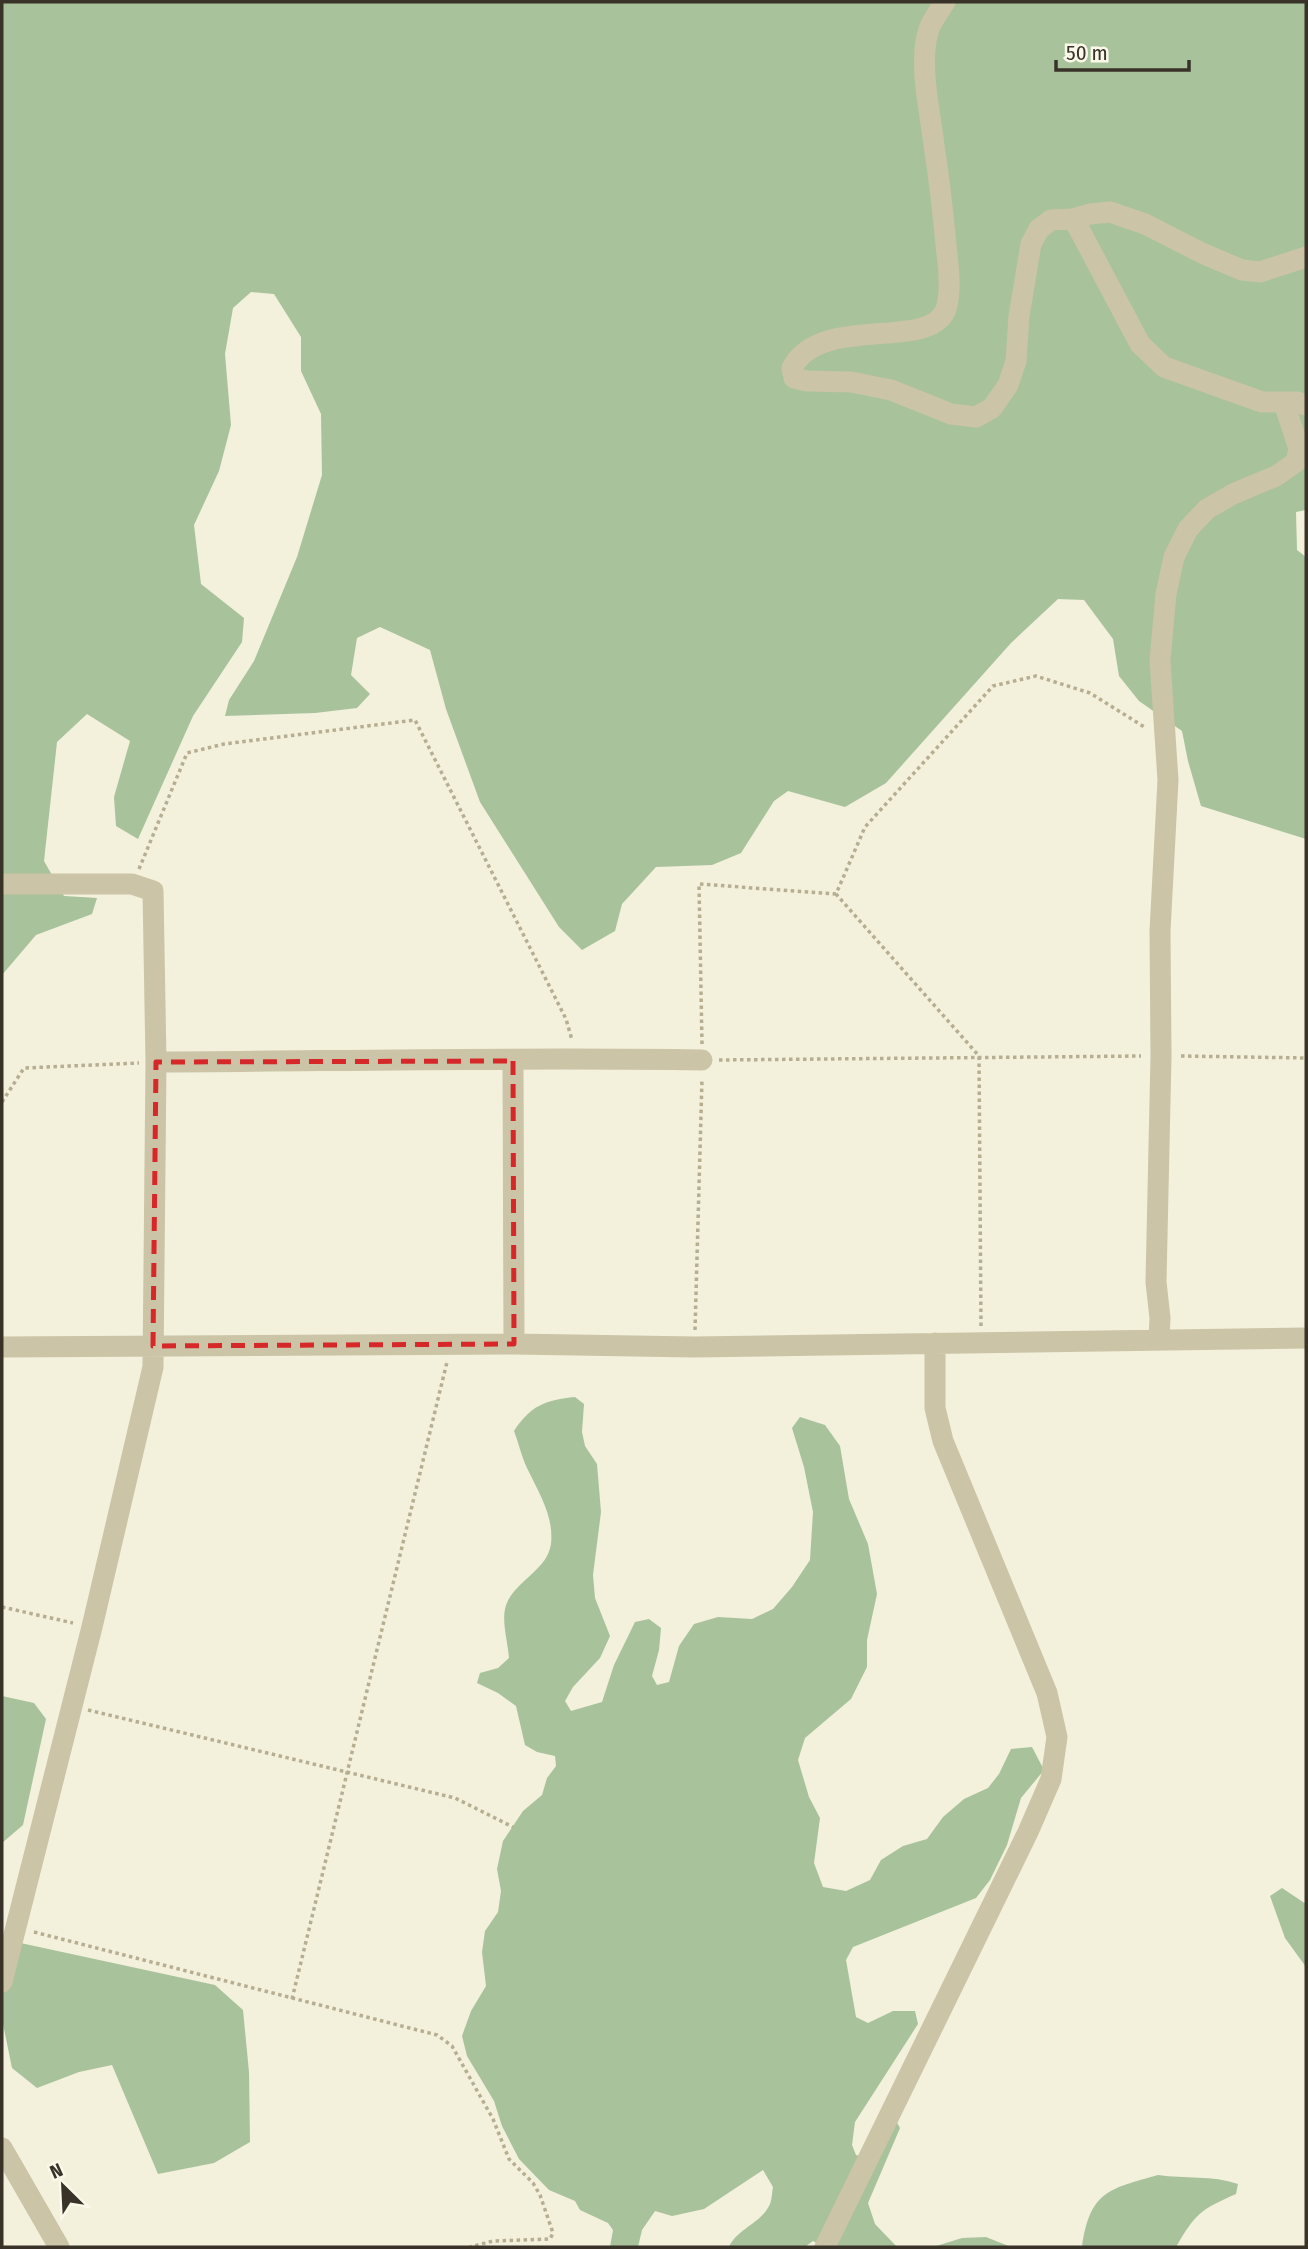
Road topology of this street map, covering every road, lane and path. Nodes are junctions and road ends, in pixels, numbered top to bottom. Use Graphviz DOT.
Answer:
graph roads {
  1 [pos="945,2"];
  2 [pos="1072,219"];
  3 [pos="1306,257"];
  4 [pos="1284,403"];
  5 [pos="1306,405"];
  6 [pos="1164,739"];
  7 [pos="2,884"];
  8 [pos="132,884"];
  9 [pos="836,894"];
  10 [pos="979,1056"];
  11 [pos="578,1058"];
  12 [pos="702,1060"];
  13 [pos="513,1061"];
  14 [pos="156,1062"];
  15 [pos="2,1102"];
  16 [pos="1159,1338"];
  17 [pos="1306,1338"];
  18 [pos="981,1342"];
  19 [pos="935,1343"];
  20 [pos="449,1344"];
  21 [pos="514,1344"];
  22 [pos="153,1346"];
  23 [pos="2,1347"];
  24 [pos="695,1347"];
  25 [pos="2,1607"];
  26 [pos="92,1627"];
  27 [pos="71,1706"];
  28 [pos="347,1773"];
  29 [pos="513,1827"];
  30 [pos="14,1932"];
  31 [pos="2,1982"];
  32 [pos="292,1999"];
  33 [pos="2,2148"];
  34 [pos="59,2247"];
  35 [pos="470,2247"];
  36 [pos="825,2247"];
  1 -- 2 [label="street"];
  2 -- 3 [label="street"];
  2 -- 4 [label="street"];
  4 -- 5 [label="street"];
  4 -- 6 [label="street"];
  6 -- 9 [label="path"];
  6 -- 16 [label="street"];
  7 -- 8 [label="street"];
  8 -- 11 [label="path"];
  8 -- 14 [label="street"];
  9 -- 10 [label="path"];
  9 -- 12 [label="path"];
  10 -- 12 [label="path"];
  10 -- 18 [label="path"];
  11 -- 12 [label="street"];
  11 -- 13 [label="street"];
  12 -- 24 [label="path"];
  13 -- 14 [label="street"];
  13 -- 21 [label="street"];
  14 -- 15 [label="path"];
  14 -- 22 [label="street"];
  16 -- 17 [label="street"];
  16 -- 18 [label="street"];
  18 -- 19 [label="street"];
  19 -- 24 [label="street"];
  19 -- 36 [label="street"];
  20 -- 21 [label="street"];
  20 -- 22 [label="street"];
  20 -- 28 [label="path"];
  21 -- 24 [label="street"];
  22 -- 23 [label="street"];
  22 -- 26 [label="street"];
  25 -- 26 [label="path"];
  26 -- 27 [label="street"];
  27 -- 28 [label="path"];
  27 -- 30 [label="street"];
  28 -- 29 [label="path"];
  28 -- 32 [label="path"];
  30 -- 31 [label="street"];
  30 -- 32 [label="path"];
  32 -- 35 [label="path"];
  33 -- 34 [label="street"];
}
